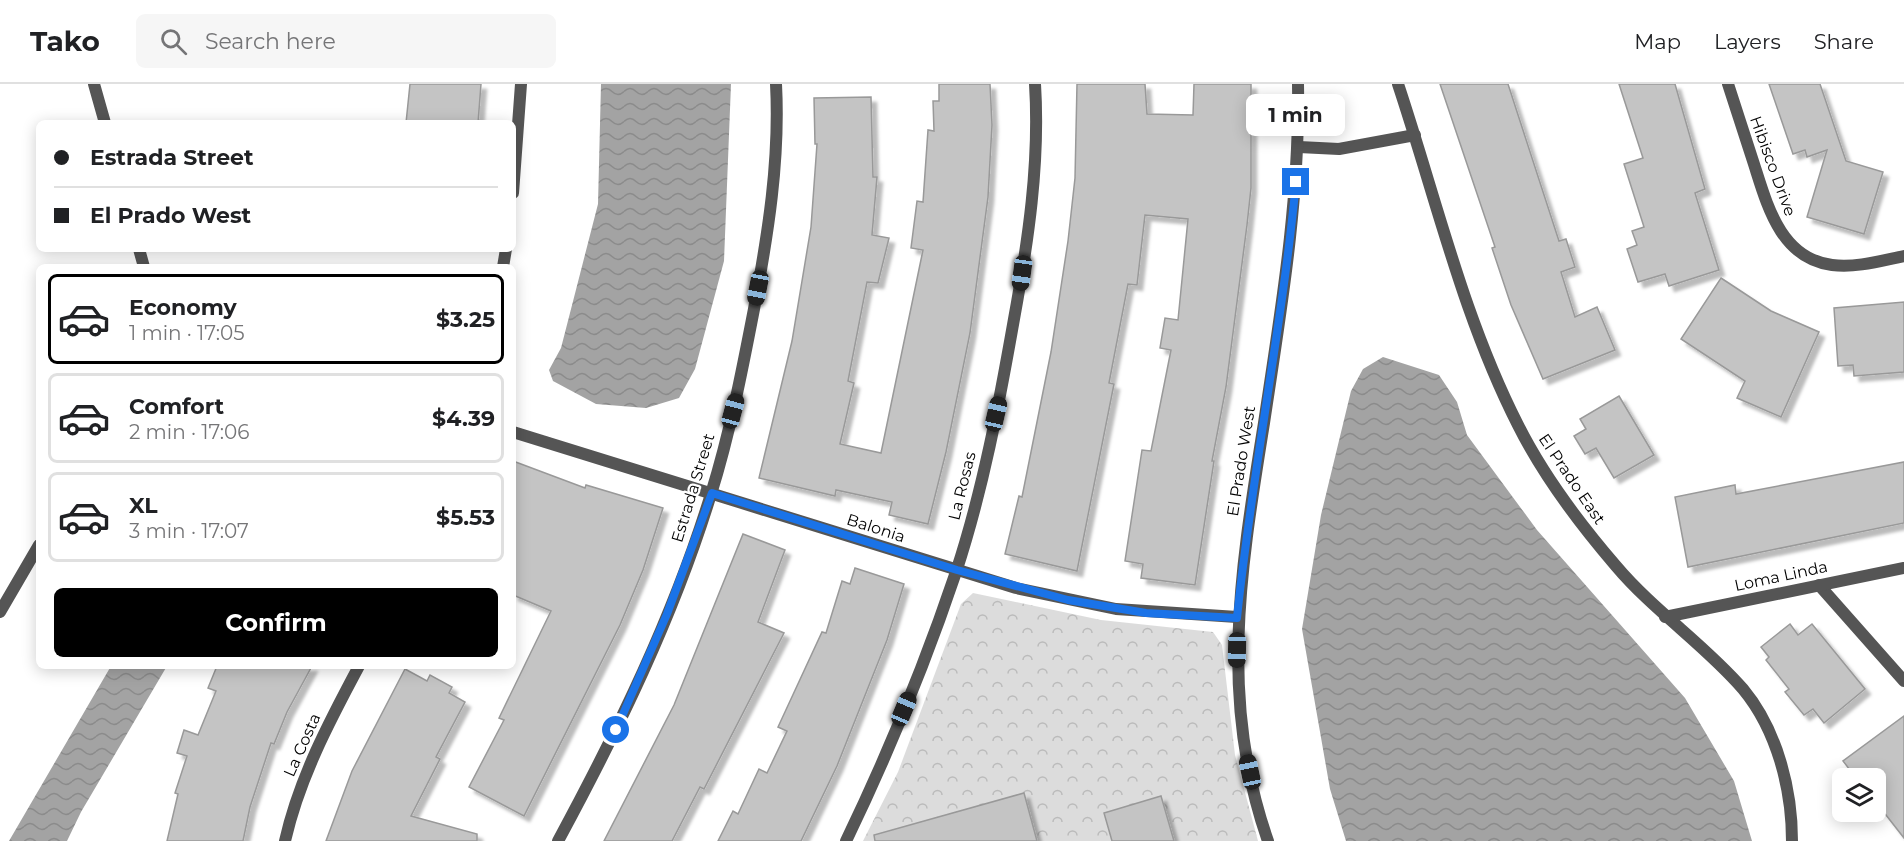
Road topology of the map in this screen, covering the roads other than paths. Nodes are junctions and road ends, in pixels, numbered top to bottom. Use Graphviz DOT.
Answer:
graph roads {
  1 [pos="94,84"];
  2 [pos="521,84"];
  3 [pos="776,84"];
  4 [pos="1035,84"];
  5 [pos="1298,84"];
  6 [pos="1398,84"];
  7 [pos="1728,84"];
  8 [pos="104,120"];
  9 [pos="1415,135"];
  10 [pos="1299,147"];
  11 [pos="516,152"];
  12 [pos="1904,256"];
  13 [pos="516,433"];
  14 [pos="712,493"];
  15 [pos="36,550"];
  16 [pos="1904,568"];
  17 [pos="957,570"];
  18 [pos="1819,585"];
  19 [pos="0,612"];
  20 [pos="1665,617"];
  21 [pos="1237,618"];
  22 [pos="357,669"];
  23 [pos="1904,681"];
  24 [pos="285,841"];
  25 [pos="558,841"];
  26 [pos="846,841"];
  27 [pos="1268,841"];
  28 [pos="1792,841"];
  1 -- 8 [label="street"];
  2 -- 11 [label="street"];
  3 -- 14 [label="street, Estrada Street"];
  4 -- 17 [label="street, La Rosas"];
  5 -- 10 [label="street, El Prado West"];
  6 -- 9 [label="street, El Prado East"];
  7 -- 12 [label="street, Hibisco Drive"];
  9 -- 10 [label="street"];
  9 -- 20 [label="street, El Prado East"];
  10 -- 21 [label="street, El Prado West"];
  13 -- 14 [label="street, Balonia"];
  14 -- 17 [label="street, Balonia"];
  14 -- 25 [label="street, Estrada Street"];
  15 -- 19 [label="street"];
  16 -- 18 [label="street, Loma Linda"];
  17 -- 21 [label="street, Balonia"];
  17 -- 26 [label="street, La Rosas"];
  18 -- 20 [label="street, Loma Linda"];
  18 -- 23 [label="street"];
  20 -- 28 [label="street, El Prado East"];
  21 -- 27 [label="street, El Prado West"];
  22 -- 24 [label="street, La Costa"];
}
